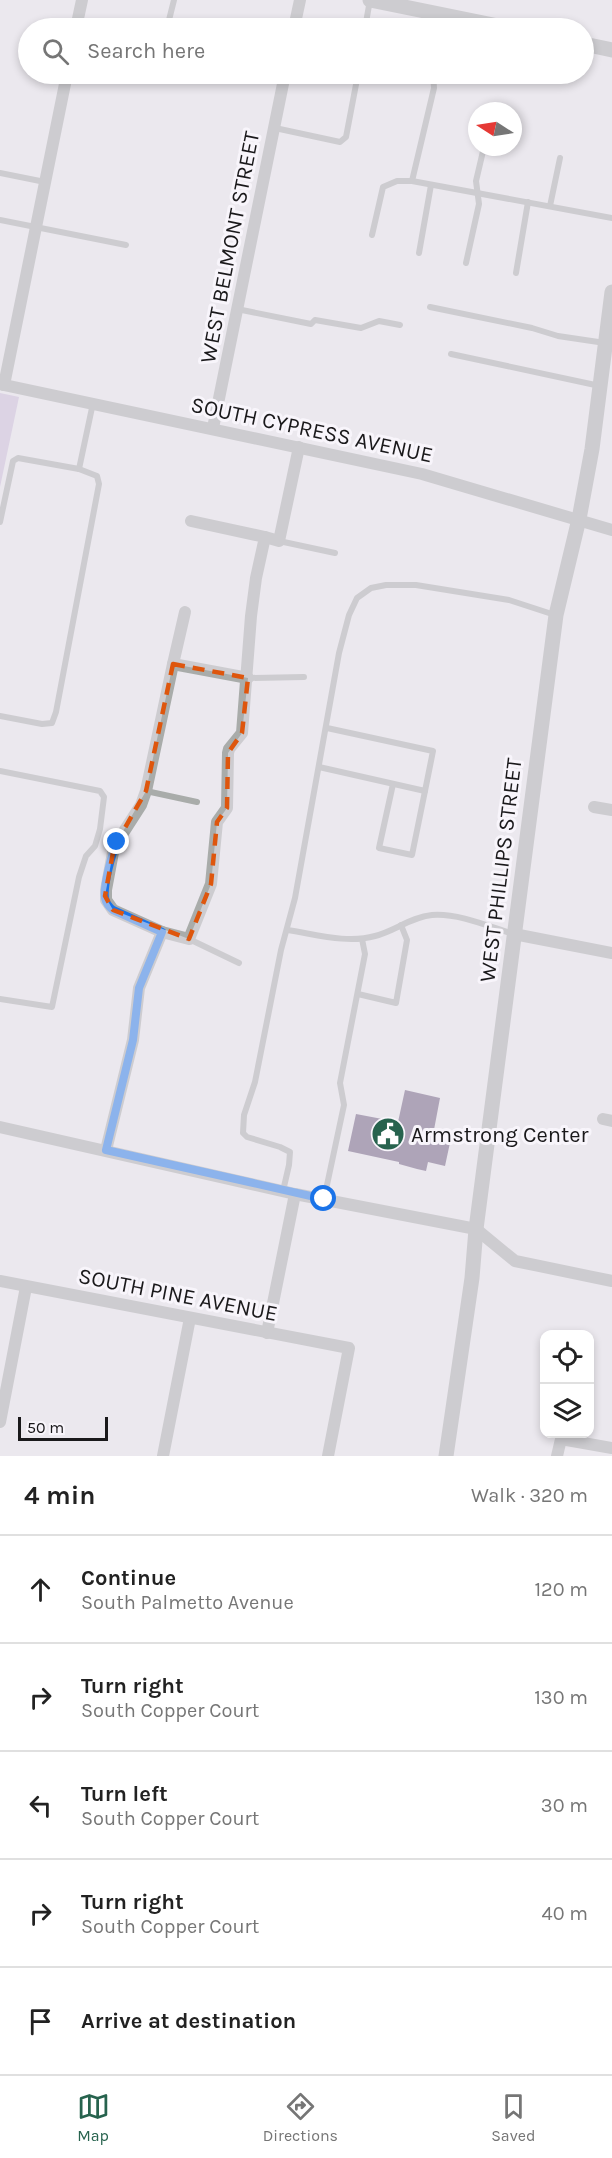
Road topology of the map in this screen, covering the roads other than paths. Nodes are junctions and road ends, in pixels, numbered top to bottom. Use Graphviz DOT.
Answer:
graph roads {
  1 [pos="82,0"];
  2 [pos="174,0"];
  3 [pos="300,0"];
  4 [pos="370,0"];
  5 [pos="78,18"];
  6 [pos="170,18"];
  7 [pos="296,18"];
  8 [pos="367,18"];
  9 [pos="426,18"];
  10 [pos="594,46"];
  11 [pos="612,50"];
  12 [pos="65,84"];
  13 [pos="283,84"];
  14 [pos="356,84"];
  15 [pos="434,84"];
  16 [pos="274,128"];
  17 [pos="482,156"];
  18 [pos="560,158"];
  19 [pos="0,173"];
  20 [pos="45,182"];
  21 [pos="412,182"];
  22 [pos="431,185"];
  23 [pos="476,192"];
  24 [pos="528,202"];
  25 [pos="550,206"];
  26 [pos="612,218"];
  27 [pos="0,220"];
  28 [pos="36,227"];
  29 [pos="372,235"];
  30 [pos="126,245"];
  31 [pos="418,253"];
  32 [pos="466,263"];
  33 [pos="516,273"];
  34 [pos="612,292"];
  35 [pos="430,306"];
  36 [pos="237,309"];
  37 [pos="400,325"];
  38 [pos="605,343"];
  39 [pos="451,354"];
  40 [pos="2,385"];
  41 [pos="600,386"];
  42 [pos="93,403"];
  43 [pos="213,428"];
  44 [pos="299,447"];
  45 [pos="79,468"];
  46 [pos="579,519"];
  47 [pos="191,521"];
  48 [pos="0,522"];
  49 [pos="612,530"];
  50 [pos="265,537"];
  51 [pos="279,541"];
  52 [pos="335,553"];
  53 [pos="185,612"];
  54 [pos="556,615"];
  55 [pos="173,664"];
  56 [pos="304,677"];
  57 [pos="248,678"];
  58 [pos="0,716"];
  59 [pos="327,729"];
  60 [pos="319,767"];
  61 [pos="0,771"];
  62 [pos="393,784"];
  63 [pos="147,791"];
  64 [pos="425,791"];
  65 [pos="197,802"];
  66 [pos="594,807"];
  67 [pos="612,810"];
  68 [pos="401,925"];
  69 [pos="287,930"];
  70 [pos="162,932"];
  71 [pos="514,934"];
  72 [pos="189,939"];
  73 [pos="362,939"];
  74 [pos="612,953"];
  75 [pos="239,963"];
  76 [pos="358,994"];
  77 [pos="1,999"];
  78 [pos="0,1008"];
  79 [pos="0,1127"];
  80 [pos="106,1150"];
  81 [pos="289,1192"];
  82 [pos="324,1199"];
  83 [pos="476,1229"];
  84 [pos="0,1281"];
  85 [pos="612,1281"];
  86 [pos="26,1287"];
  87 [pos="190,1318"];
  88 [pos="267,1333"];
  89 [pos="0,1422"];
  90 [pos="612,1448"];
  91 [pos="163,1456"];
  92 [pos="327,1456"];
  93 [pos="446,1456"];
  94 [pos="558,1456"];
  1 -- 5 [label="street"];
  2 -- 6 [label="lane"];
  3 -- 7 [label="street"];
  4 -- 8 [label="lane"];
  4 -- 9 [label="street"];
  10 -- 11 [label="street"];
  12 -- 20 [label="street"];
  13 -- 16 [label="street, WEST BELMONT STREET"];
  14 -- 16 [label="lane"];
  15 -- 21 [label="lane"];
  16 -- 36 [label="street, WEST BELMONT STREET"];
  17 -- 23 [label="lane"];
  18 -- 25 [label="lane"];
  19 -- 20 [label="lane"];
  20 -- 28 [label="street"];
  21 -- 22 [label="lane"];
  21 -- 29 [label="lane"];
  22 -- 23 [label="lane"];
  22 -- 31 [label="lane"];
  23 -- 24 [label="lane"];
  23 -- 32 [label="lane"];
  24 -- 25 [label="lane"];
  24 -- 33 [label="lane"];
  25 -- 26 [label="lane"];
  27 -- 28 [label="lane"];
  28 -- 30 [label="lane"];
  28 -- 40 [label="street"];
  34 -- 38 [label="street, WEST PHILLIPS STREET"];
  35 -- 38 [label="lane"];
  36 -- 37 [label="lane"];
  36 -- 43 [label="street, WEST BELMONT STREET"];
  38 -- 41 [label="street, WEST PHILLIPS STREET"];
  39 -- 41 [label="lane"];
  40 -- 42 [label="street, SOUTH CYPRESS AVENUE"];
  41 -- 46 [label="street, WEST PHILLIPS STREET"];
  42 -- 43 [label="street, SOUTH CYPRESS AVENUE"];
  42 -- 45 [label="lane"];
  43 -- 44 [label="street, SOUTH CYPRESS AVENUE"];
  44 -- 46 [label="street, SOUTH CYPRESS AVENUE"];
  44 -- 51 [label="street"];
  45 -- 48 [label="lane"];
  45 -- 58 [label="lane"];
  46 -- 49 [label="street, SOUTH CYPRESS AVENUE"];
  46 -- 54 [label="street, WEST PHILLIPS STREET"];
  47 -- 50 [label="street"];
  50 -- 51 [label="street"];
  50 -- 57 [label="street"];
  51 -- 52 [label="lane"];
  53 -- 55 [label="street"];
  54 -- 59 [label="lane"];
  54 -- 71 [label="street, WEST PHILLIPS STREET"];
  55 -- 57 [label="street"];
  55 -- 63 [label="street"];
  56 -- 57 [label="lane"];
  57 -- 72 [label="street"];
  59 -- 60 [label="lane"];
  59 -- 64 [label="lane"];
  60 -- 62 [label="lane"];
  60 -- 69 [label="lane"];
  61 -- 77 [label="lane"];
  62 -- 64 [label="lane"];
  62 -- 64 [label="lane"];
  63 -- 65 [label="lane"];
  63 -- 70 [label="street"];
  66 -- 67 [label="street"];
  68 -- 71 [label="lane"];
  68 -- 73 [label="lane"];
  68 -- 76 [label="lane"];
  69 -- 73 [label="lane"];
  69 -- 81 [label="lane"];
  70 -- 72 [label="street"];
  70 -- 80 [label="street"];
  71 -- 74 [label="street"];
  71 -- 83 [label="street, WEST PHILLIPS STREET"];
  72 -- 75 [label="lane"];
  73 -- 76 [label="lane"];
  76 -- 82 [label="lane"];
  77 -- 78 [label="lane"];
  79 -- 80 [label="street"];
  80 -- 81 [label="street"];
  81 -- 82 [label="street"];
  81 -- 88 [label="street"];
  82 -- 83 [label="street"];
  83 -- 85 [label="street"];
  83 -- 93 [label="street, WEST PHILLIPS STREET"];
  84 -- 86 [label="street, SOUTH PINE AVENUE"];
  86 -- 87 [label="street, SOUTH PINE AVENUE"];
  86 -- 89 [label="street"];
  87 -- 88 [label="street, SOUTH PINE AVENUE"];
  87 -- 91 [label="street"];
  88 -- 92 [label="street, SOUTH PINE AVENUE"];
  90 -- 94 [label="street"];
}
